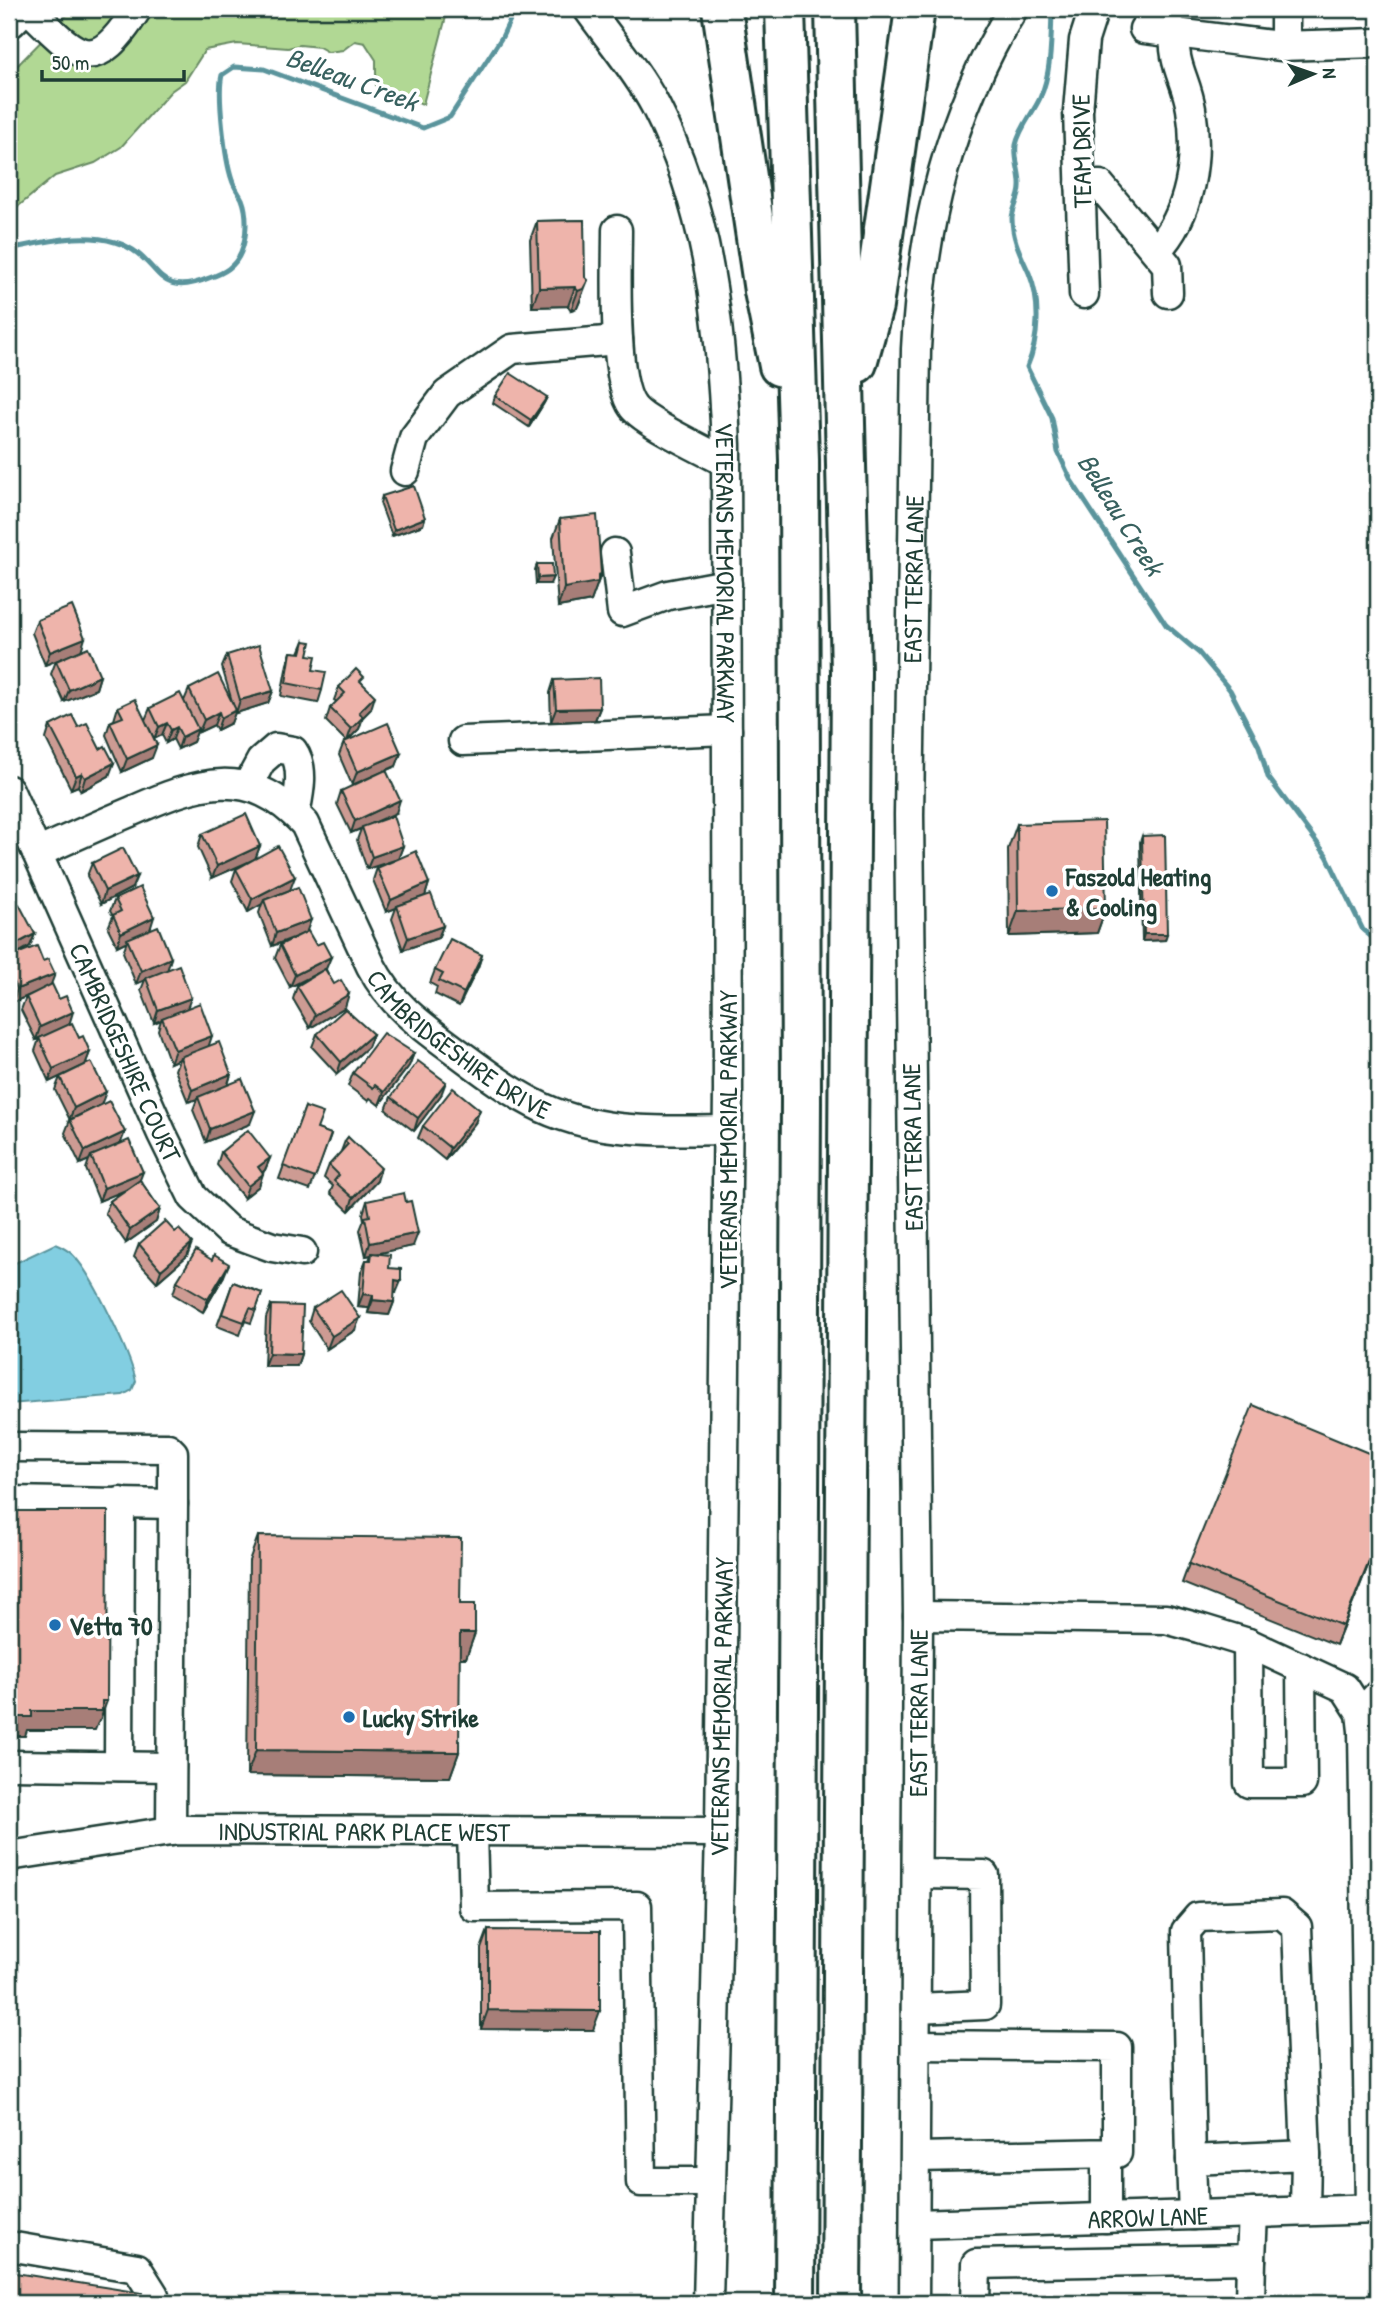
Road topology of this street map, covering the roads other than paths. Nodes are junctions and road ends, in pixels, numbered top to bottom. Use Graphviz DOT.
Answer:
graph roads {
  1 [pos="20,9"];
  2 [pos="29,9"];
  3 [pos="137,9"];
  4 [pos="588,9"];
  5 [pos="722,9"];
  6 [pos="785,9"];
  7 [pos="835,9"];
  8 [pos="915,9"];
  9 [pos="1013,9"];
  10 [pos="1094,9"];
  11 [pos="1285,9"];
  12 [pos="9,20"];
  13 [pos="1144,29"];
  14 [pos="1175,31"];
  15 [pos="1378,43"];
  16 [pos="1285,46"];
  17 [pos="1080,185"];
  18 [pos="617,230"];
  19 [pos="1156,251"];
  20 [pos="1168,293"];
  21 [pos="1084,294"];
  22 [pos="618,340"];
  23 [pos="847,399"];
  24 [pos="799,460"];
  25 [pos="726,462"];
  26 [pos="405,471"];
  27 [pos="615,553"];
  28 [pos="727,584"];
  29 [pos="727,730"];
  30 [pos="463,741"];
  31 [pos="248,785"];
  32 [pos="9,790"];
  33 [pos="295,814"];
  34 [pos="37,853"];
  35 [pos="728,1130"];
  36 [pos="302,1251"];
  37 [pos="9,1447"];
  38 [pos="9,1501"];
  39 [pos="120,1502"];
  40 [pos="173,1504"];
  41 [pos="918,1616"];
  42 [pos="1248,1643"];
  43 [pos="1301,1667"];
  44 [pos="1370,1704"];
  45 [pos="9,1765"];
  46 [pos="119,1766"];
  47 [pos="171,1767"];
  48 [pos="1371,1812"];
  49 [pos="172,1831"];
  50 [pos="472,1831"];
  51 [pos="720,1832"];
  52 [pos="9,1856"];
  53 [pos="917,1874"];
  54 [pos="916,2008"];
  55 [pos="916,2045"];
  56 [pos="1106,2154"];
  57 [pos="1306,2155"];
  58 [pos="916,2157"];
  59 [pos="1191,2160"];
  60 [pos="711,2182"];
  61 [pos="1374,2209"];
  62 [pos="1305,2211"];
  63 [pos="1253,2213"];
  64 [pos="1193,2215"];
  65 [pos="1106,2218"];
  66 [pos="915,2224"];
  67 [pos="9,2246"];
  68 [pos="1251,2259"];
  69 [pos="153,2303"];
  70 [pos="708,2303"];
  71 [pos="795,2303"];
  72 [pos="841,2303"];
  73 [pos="915,2303"];
  74 [pos="975,2303"];
  75 [pos="1250,2303"];
  1 -- 12 [label="main road"];
  2 -- 3 [label="street"];
  4 -- 25 [label="street, VETERANS MEMORIAL PARKWAY"];
  5 -- 24 [label="highway"];
  6 -- 24 [label="highway"];
  7 -- 23 [label="highway"];
  8 -- 23 [label="highway"];
  9 -- 41 [label="street, EAST TERRA LANE"];
  10 -- 17 [label="street, TEAM DRIVE"];
  11 -- 16 [label="street"];
  13 -- 14 [label="street"];
  14 -- 16 [label="street"];
  14 -- 19 [label="street"];
  15 -- 16 [label="street"];
  17 -- 19 [label="street"];
  17 -- 21 [label="street, TEAM DRIVE"];
  18 -- 22 [label="street"];
  19 -- 20 [label="street"];
  22 -- 25 [label="street"];
  22 -- 26 [label="street"];
  23 -- 72 [label="highway"];
  24 -- 71 [label="highway"];
  25 -- 28 [label="street, VETERANS MEMORIAL PARKWAY"];
  27 -- 28 [label="street"];
  28 -- 29 [label="street, VETERANS MEMORIAL PARKWAY"];
  29 -- 30 [label="street"];
  29 -- 35 [label="street, VETERANS MEMORIAL PARKWAY"];
  31 -- 33 [label="street, CAMBRIDGESHIRE DRIVE"];
  31 -- 33 [label="street"];
  31 -- 34 [label="street, CAMBRIDGESHIRE DRIVE"];
  32 -- 34 [label="street, CAMBRIDGESHIRE COURT"];
  33 -- 35 [label="street, CAMBRIDGESHIRE DRIVE"];
  34 -- 36 [label="street, CAMBRIDGESHIRE COURT"];
  35 -- 51 [label="street, VETERANS MEMORIAL PARKWAY"];
  37 -- 40 [label="street"];
  38 -- 39 [label="street"];
  39 -- 40 [label="street"];
  39 -- 46 [label="street"];
  40 -- 47 [label="street"];
  41 -- 42 [label="street"];
  41 -- 53 [label="street, EAST TERRA LANE"];
  42 -- 43 [label="street"];
  42 -- 43 [label="street"];
  43 -- 44 [label="street"];
  44 -- 48 [label="street"];
  45 -- 46 [label="street"];
  46 -- 47 [label="street"];
  47 -- 49 [label="street"];
  48 -- 61 [label="street"];
  49 -- 50 [label="street, INDUSTRIAL PARK PLACE WEST"];
  49 -- 52 [label="street, INDUSTRIAL PARK PLACE WEST"];
  50 -- 51 [label="street, INDUSTRIAL PARK PLACE WEST"];
  50 -- 60 [label="street"];
  51 -- 60 [label="street, VETERANS MEMORIAL PARKWAY"];
  53 -- 54 [label="street, EAST TERRA LANE"];
  53 -- 54 [label="street"];
  54 -- 55 [label="street, EAST TERRA LANE"];
  55 -- 56 [label="street"];
  55 -- 58 [label="street, EAST TERRA LANE"];
  56 -- 58 [label="street"];
  56 -- 65 [label="street"];
  57 -- 59 [label="street"];
  57 -- 59 [label="street"];
  57 -- 62 [label="street"];
  58 -- 66 [label="street, EAST TERRA LANE"];
  59 -- 64 [label="street"];
  60 -- 70 [label="street, VETERANS MEMORIAL PARKWAY"];
  61 -- 62 [label="street, ARROW LANE"];
  62 -- 63 [label="street, ARROW LANE"];
  63 -- 64 [label="street, ARROW LANE"];
  63 -- 68 [label="street"];
  64 -- 65 [label="street, ARROW LANE"];
  65 -- 66 [label="street, ARROW LANE"];
  66 -- 73 [label="street, EAST TERRA LANE"];
  67 -- 69 [label="street"];
  68 -- 74 [label="street"];
  68 -- 75 [label="street"];
}
